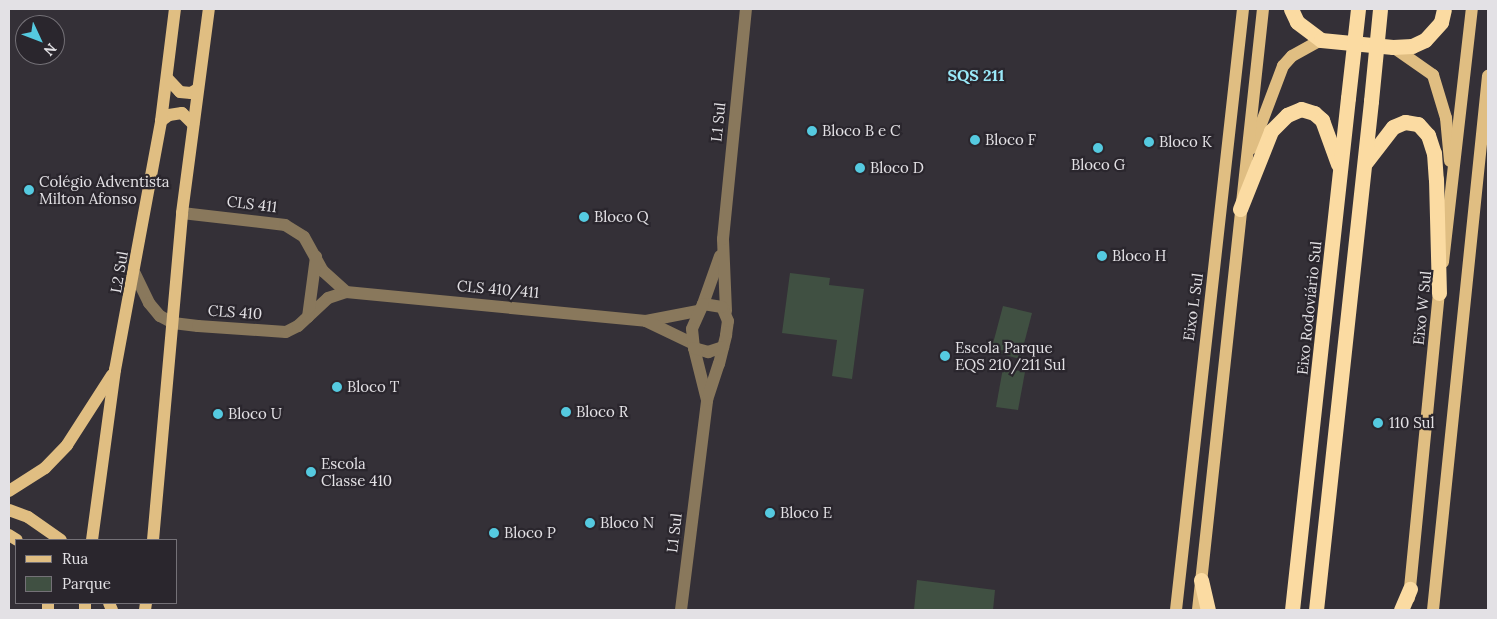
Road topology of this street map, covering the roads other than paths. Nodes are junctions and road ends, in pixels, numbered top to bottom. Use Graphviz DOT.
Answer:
graph roads {
  1 [pos="175,9"];
  2 [pos="209,9"];
  3 [pos="746,9"];
  4 [pos="1243,9"];
  5 [pos="1263,9"];
  6 [pos="1291,9"];
  7 [pos="1358,9"];
  8 [pos="1380,9"];
  9 [pos="1444,9"];
  10 [pos="1472,9"];
  11 [pos="1321,40"];
  12 [pos="1393,47"];
  13 [pos="1488,76"];
  14 [pos="167,78"];
  15 [pos="198,89"];
  16 [pos="161,121"];
  17 [pos="193,124"];
  18 [pos="1365,164"];
  19 [pos="1244,172"];
  20 [pos="1341,175"];
  21 [pos="1452,188"];
  22 [pos="1240,210"];
  23 [pos="182,213"];
  24 [pos="724,239"];
  25 [pos="316,257"];
  26 [pos="724,267"];
  27 [pos="135,274"];
  28 [pos="346,292"];
  29 [pos="1439,293"];
  30 [pos="700,307"];
  31 [pos="726,311"];
  32 [pos="308,317"];
  33 [pos="646,321"];
  34 [pos="173,323"];
  35 [pos="693,345"];
  36 [pos="723,347"];
  37 [pos="719,364"];
  38 [pos="115,370"];
  39 [pos="707,400"];
  40 [pos="9,491"];
  41 [pos="9,510"];
  42 [pos="60,539"];
  43 [pos="92,539"];
  44 [pos="153,539"];
  45 [pos="1201,580"];
  46 [pos="1410,589"];
  47 [pos="681,610"];
  48 [pos="1176,610"];
  49 [pos="1198,610"];
  50 [pos="1208,610"];
  51 [pos="1292,610"];
  52 [pos="1316,610"];
  53 [pos="1401,610"];
  54 [pos="1408,610"];
  55 [pos="1434,610"];
  1 -- 14 [label="main road, L2 Sul"];
  2 -- 15 [label="main road"];
  3 -- 24 [label="street, L1 Sul"];
  4 -- 48 [label="main road, Eixo L Sul"];
  5 -- 19 [label="main road"];
  6 -- 11 [label="highway"];
  7 -- 20 [label="highway, Eixo Rodoviário Sul, bridge"];
  8 -- 18 [label="highway, bridge"];
  9 -- 12 [label="highway"];
  10 -- 21 [label="main road, Eixo W Sul"];
  11 -- 12 [label="highway"];
  11 -- 19 [label="main road"];
  12 -- 21 [label="main road"];
  13 -- 55 [label="main road"];
  14 -- 15 [label="main road"];
  14 -- 16 [label="main road, L2 Sul"];
  15 -- 17 [label="main road"];
  16 -- 17 [label="main road"];
  16 -- 27 [label="main road, L2 Sul"];
  17 -- 23 [label="main road"];
  18 -- 29 [label="highway"];
  18 -- 52 [label="highway"];
  19 -- 22 [label="main road"];
  20 -- 22 [label="highway"];
  20 -- 51 [label="highway, Eixo Rodoviário Sul"];
  21 -- 29 [label="main road, Eixo W Sul"];
  22 -- 45 [label="main road"];
  23 -- 25 [label="street, CLS 411"];
  23 -- 34 [label="main road"];
  24 -- 26 [label="street, L1 Sul"];
  24 -- 30 [label="street, L1 Sul"];
  25 -- 28 [label="street, CLS 411"];
  25 -- 32 [label="street"];
  26 -- 31 [label="street, L1 Sul"];
  26 -- 37 [label="street"];
  27 -- 34 [label="street"];
  27 -- 38 [label="main road, L2 Sul"];
  28 -- 32 [label="street, CLS 410"];
  28 -- 33 [label="street, CLS 410/411"];
  29 -- 46 [label="main road, Eixo W Sul"];
  30 -- 31 [label="street"];
  30 -- 33 [label="street, CLS 410/411"];
  30 -- 35 [label="street, L1 Sul"];
  31 -- 36 [label="street, L1 Sul"];
  32 -- 34 [label="street, CLS 410"];
  33 -- 35 [label="street, CLS 410/411"];
  34 -- 44 [label="main road"];
  35 -- 36 [label="street"];
  35 -- 39 [label="street, L1 Sul"];
  36 -- 37 [label="street, L1 Sul"];
  37 -- 39 [label="street, L1 Sul"];
  38 -- 40 [label="main road"];
  38 -- 43 [label="main road, L2 Sul"];
  39 -- 47 [label="street, L1 Sul"];
  41 -- 42 [label="main road"];
  45 -- 49 [label="main road"];
  45 -- 50 [label="highway"];
  46 -- 53 [label="highway"];
  46 -- 54 [label="main road, Eixo W Sul"];
}
